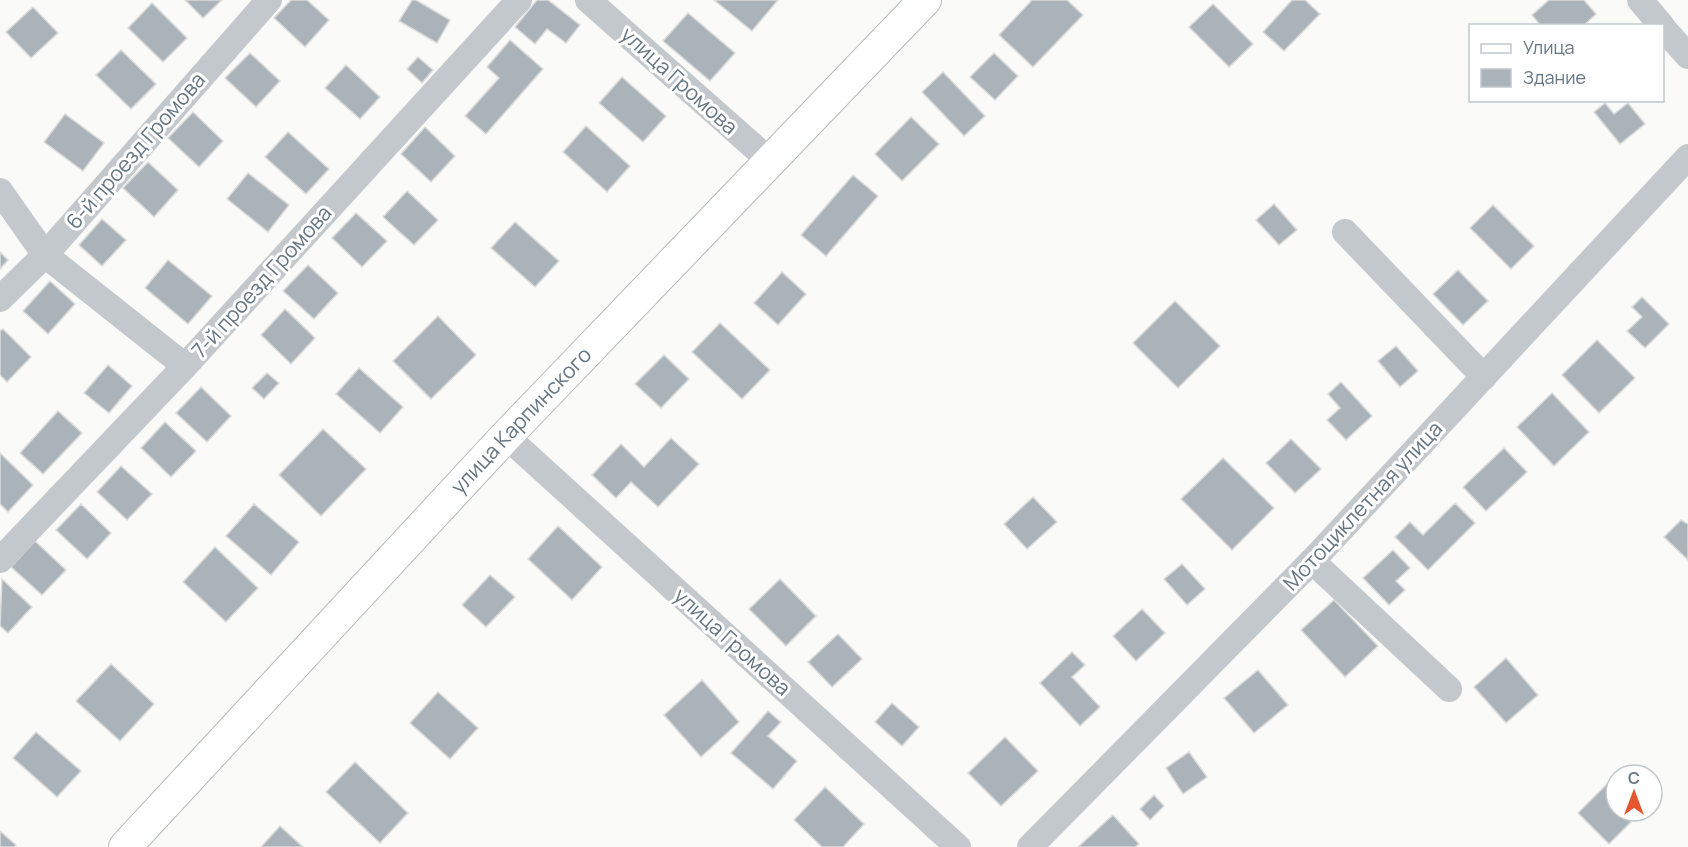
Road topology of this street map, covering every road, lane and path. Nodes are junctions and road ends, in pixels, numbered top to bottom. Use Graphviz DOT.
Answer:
graph roads {
  1 [pos="269,0"];
  2 [pos="519,0"];
  3 [pos="588,0"];
  4 [pos="925,0"];
  5 [pos="1640,0"];
  6 [pos="1660,24"];
  7 [pos="1664,28"];
  8 [pos="1688,56"];
  9 [pos="1688,157"];
  10 [pos="770,161"];
  11 [pos="0,191"];
  12 [pos="1345,232"];
  13 [pos="45,255"];
  14 [pos="0,299"];
  15 [pos="185,366"];
  16 [pos="1484,377"];
  17 [pos="506,436"];
  18 [pos="0,560"];
  19 [pos="1312,561"];
  20 [pos="1449,689"];
  21 [pos="125,847"];
  22 [pos="958,847"];
  23 [pos="1030,847"];
  1 -- 13 [label="street, 6-й проезд Громова"];
  2 -- 15 [label="street, 7-й проезд Громова"];
  3 -- 10 [label="street, улица Громова"];
  4 -- 10 [label="main road, улица Карпинского"];
  5 -- 6 [label="street"];
  7 -- 8 [label="street"];
  9 -- 16 [label="street, Мотоциклетная улица"];
  10 -- 17 [label="main road, улица Карпинского"];
  11 -- 13 [label="street"];
  12 -- 16 [label="street"];
  13 -- 14 [label="street, 6-й проезд Громова"];
  13 -- 15 [label="street"];
  15 -- 18 [label="street, 7-й проезд Громова"];
  16 -- 19 [label="street, Мотоциклетная улица"];
  17 -- 21 [label="main road, улица Карпинского"];
  17 -- 22 [label="street, улица Громова"];
  19 -- 20 [label="street"];
  19 -- 23 [label="street, Мотоциклетная улица"];
}
